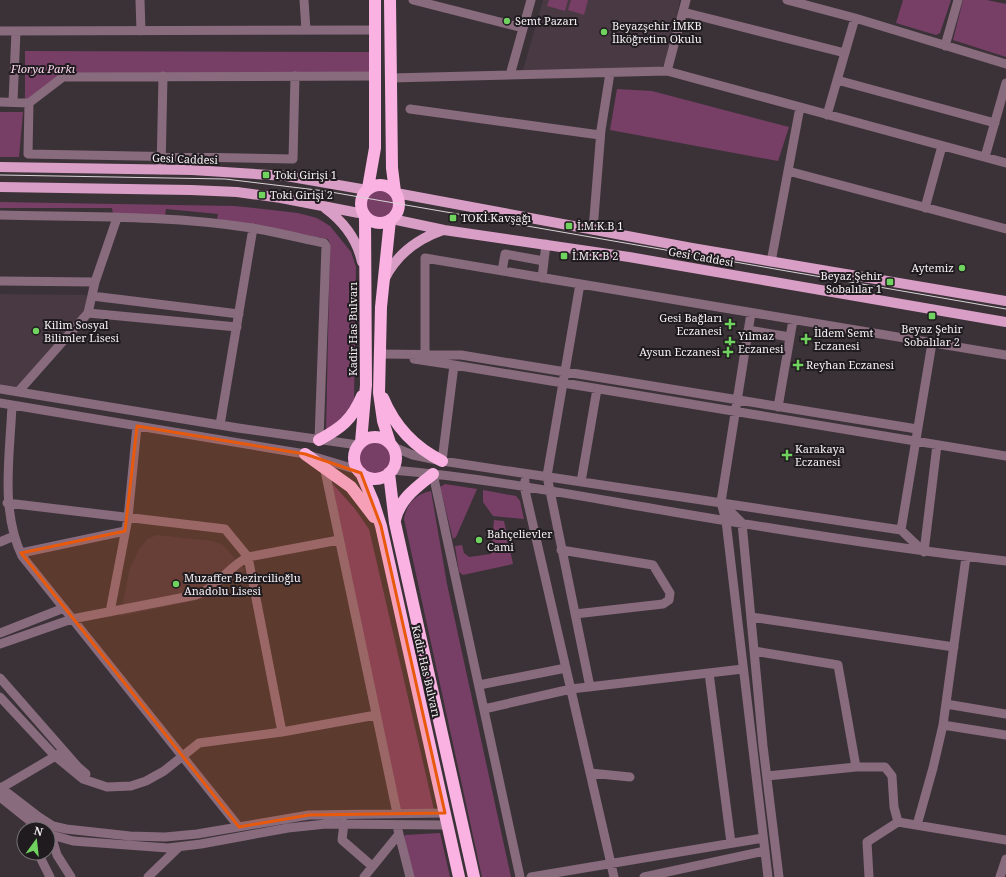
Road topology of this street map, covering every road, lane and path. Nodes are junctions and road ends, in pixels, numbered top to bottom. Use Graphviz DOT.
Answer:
graph roads {
  1 [pos="140,0"];
  2 [pos="304,0"];
  3 [pos="375,0"];
  4 [pos="390,0"];
  5 [pos="413,0"];
  6 [pos="531,0"];
  7 [pos="686,0"];
  8 [pos="787,0"];
  9 [pos="958,0"];
  10 [pos="449,4"];
  11 [pos="683,12"];
  12 [pos="855,18"];
  13 [pos="523,28"];
  14 [pos="306,30"];
  15 [pos="375,30"];
  16 [pos="0,31"];
  17 [pos="16,31"];
  18 [pos="140,31"];
  19 [pos="945,46"];
  20 [pos="844,53"];
  21 [pos="1006,64"];
  22 [pos="667,71"];
  23 [pos="610,73"];
  24 [pos="510,75"];
  25 [pos="164,76"];
  26 [pos="295,76"];
  27 [pos="375,76"];
  28 [pos="390,78"];
  29 [pos="837,80"];
  30 [pos="1006,83"];
  31 [pos="0,102"];
  32 [pos="13,102"];
  33 [pos="29,102"];
  34 [pos="800,107"];
  35 [pos="410,109"];
  36 [pos="827,115"];
  37 [pos="995,123"];
  38 [pos="600,135"];
  39 [pos="942,146"];
  40 [pos="162,157"];
  41 [pos="985,158"];
  42 [pos="1006,163"];
  43 [pos="0,167"];
  44 [pos="161,170"];
  45 [pos="788,171"];
  46 [pos="0,187"];
  47 [pos="368,189"];
  48 [pos="396,192"];
  49 [pos="323,207"];
  50 [pos="925,208"];
  51 [pos="0,215"];
  52 [pos="364,215"];
  53 [pos="117,218"];
  54 [pos="391,220"];
  55 [pos="253,228"];
  56 [pos="1006,229"];
  57 [pos="444,230"];
  58 [pos="593,230"];
  59 [pos="546,244"];
  60 [pos="544,261"];
  61 [pos="771,262"];
  62 [pos="502,271"];
  63 [pos="366,276"];
  64 [pos="542,278"];
  65 [pos="0,281"];
  66 [pos="95,282"];
  67 [pos="383,284"];
  68 [pos="580,284"];
  69 [pos="92,296"];
  70 [pos="1006,301"];
  71 [pos="88,313"];
  72 [pos="751,313"];
  73 [pos="239,314"];
  74 [pos="793,320"];
  75 [pos="1006,322"];
  76 [pos="237,328"];
  77 [pos="748,330"];
  78 [pos="790,337"];
  79 [pos="932,343"];
  80 [pos="380,354"];
  81 [pos="424,354"];
  82 [pos="1006,355"];
  83 [pos="454,365"];
  84 [pos="565,372"];
  85 [pos="563,383"];
  86 [pos="366,385"];
  87 [pos="380,388"];
  88 [pos="0,389"];
  89 [pos="597,389"];
  90 [pos="18,392"];
  91 [pos="737,401"];
  92 [pos="0,403"];
  93 [pos="12,405"];
  94 [pos="778,407"];
  95 [pos="735,412"];
  96 [pos="220,425"];
  97 [pos="137,426"];
  98 [pos="917,429"];
  99 [pos="319,440"];
  100 [pos="915,441"];
  101 [pos="360,444"];
  102 [pos="392,445"];
  103 [pos="937,445"];
  104 [pos="305,454"];
  105 [pos="1006,456"];
  106 [pos="442,461"];
  107 [pos="324,466"];
  108 [pos="360,471"];
  109 [pos="391,472"];
  110 [pos="525,473"];
  111 [pos="433,474"];
  112 [pos="547,476"];
  113 [pos="4,482"];
  114 [pos="581,482"];
  115 [pos="524,486"];
  116 [pos="548,490"];
  117 [pos="4,494"];
  118 [pos="721,502"];
  119 [pos="7,503"];
  120 [pos="128,518"];
  121 [pos="726,521"];
  122 [pos="395,523"];
  123 [pos="742,524"];
  124 [pos="901,530"];
  125 [pos="125,531"];
  126 [pos="383,535"];
  127 [pos="14,536"];
  128 [pos="339,540"];
  129 [pos="0,542"];
  130 [pos="561,550"];
  131 [pos="924,552"];
  132 [pos="21,553"];
  133 [pos="966,556"];
  134 [pos="248,557"];
  135 [pos="1006,561"];
  136 [pos="64,608"];
  137 [pos="110,612"];
  138 [pos="574,614"];
  139 [pos="751,617"];
  140 [pos="72,619"];
  141 [pos="0,633"];
  142 [pos="0,644"];
  143 [pos="954,647"];
  144 [pos="754,651"];
  145 [pos="566,668"];
  146 [pos="743,669"];
  147 [pos="709,673"];
  148 [pos="0,678"];
  149 [pos="479,685"];
  150 [pos="590,687"];
  151 [pos="571,689"];
  152 [pos="0,697"];
  153 [pos="946,704"];
  154 [pos="484,709"];
  155 [pos="1006,714"];
  156 [pos="376,715"];
  157 [pos="943,725"];
  158 [pos="282,732"];
  159 [pos="1006,735"];
  160 [pos="64,751"];
  161 [pos="181,754"];
  162 [pos="55,756"];
  163 [pos="856,767"];
  164 [pos="590,773"];
  165 [pos="767,776"];
  166 [pos="630,777"];
  167 [pos="1,787"];
  168 [pos="0,797"];
  169 [pos="397,813"];
  170 [pos="446,819"];
  171 [pos="29,821"];
  172 [pos="898,822"];
  173 [pos="344,823"];
  174 [pos="396,824"];
  175 [pos="917,825"];
  176 [pos="240,827"];
  177 [pos="399,834"];
  178 [pos="56,836"];
  179 [pos="763,838"];
  180 [pos="1006,840"];
  181 [pos="731,843"];
  182 [pos="179,847"];
  183 [pos="765,851"];
  184 [pos="56,852"];
  185 [pos="1006,859"];
  186 [pos="42,861"];
  187 [pos="611,864"];
  188 [pos="372,866"];
  189 [pos="50,877"];
  190 [pos="71,877"];
  191 [pos="148,877"];
  192 [pos="364,877"];
  193 [pos="410,877"];
  194 [pos="459,877"];
  195 [pos="474,877"];
  196 [pos="520,877"];
  197 [pos="531,877"];
  198 [pos="614,877"];
  199 [pos="644,877"];
  200 [pos="768,877"];
  201 [pos="779,877"];
  202 [pos="869,877"];
  203 [pos="1000,877"];
  1 -- 18 [label="street"];
  2 -- 14 [label="street"];
  3 -- 15 [label="highway"];
  4 -- 28 [label="highway"];
  5 -- 10 [label="street"];
  6 -- 13 [label="street"];
  7 -- 11 [label="street"];
  8 -- 12 [label="street"];
  9 -- 19 [label="street"];
  10 -- 13 [label="street"];
  11 -- 20 [label="street"];
  11 -- 22 [label="street"];
  12 -- 19 [label="street"];
  12 -- 20 [label="street"];
  13 -- 24 [label="street"];
  14 -- 15 [label="street"];
  14 -- 18 [label="street"];
  15 -- 27 [label="highway"];
  16 -- 17 [label="street"];
  17 -- 18 [label="street"];
  17 -- 32 [label="street"];
  19 -- 21 [label="street"];
  20 -- 29 [label="street"];
  22 -- 23 [label="street"];
  22 -- 34 [label="street"];
  23 -- 24 [label="street"];
  23 -- 38 [label="street"];
  24 -- 28 [label="street"];
  25 -- 26 [label="street"];
  25 -- 33 [label="street"];
  25 -- 40 [label="street"];
  26 -- 27 [label="street"];
  26 -- 40 [label="street"];
  27 -- 47 [label="highway"];
  28 -- 48 [label="highway"];
  29 -- 36 [label="street"];
  29 -- 37 [label="street"];
  30 -- 37 [label="street"];
  31 -- 32 [label="street"];
  32 -- 33 [label="street"];
  33 -- 40 [label="street"];
  34 -- 36 [label="street"];
  34 -- 45 [label="street"];
  35 -- 38 [label="street"];
  36 -- 39 [label="street"];
  37 -- 41 [label="street"];
  38 -- 58 [label="street"];
  39 -- 41 [label="street"];
  39 -- 50 [label="street"];
  40 -- 44 [label="street"];
  41 -- 42 [label="street"];
  43 -- 44 [label="main road, Gesi Caddesi"];
  44 -- 47 [label="main road, Gesi Caddesi"];
  45 -- 50 [label="street"];
  45 -- 61 [label="street"];
  46 -- 49 [label="main road"];
  47 -- 48 [label="highway"];
  47 -- 52 [label="highway"];
  48 -- 54 [label="highway"];
  48 -- 58 [label="main road, Gesi Caddesi"];
  49 -- 52 [label="main road"];
  49 -- 63 [label="main road"];
  50 -- 56 [label="street"];
  51 -- 53 [label="street"];
  52 -- 54 [label="highway"];
  52 -- 63 [label="highway, Kadir Has Bulvarı"];
  53 -- 55 [label="street"];
  53 -- 66 [label="street"];
  54 -- 57 [label="main road, Gesi Caddesi"];
  54 -- 67 [label="highway"];
  55 -- 73 [label="street"];
  55 -- 99 [label="street"];
  57 -- 59 [label="main road, Gesi Caddesi"];
  57 -- 67 [label="main road"];
  58 -- 61 [label="main road, Gesi Caddesi"];
  59 -- 60 [label="street"];
  59 -- 75 [label="main road, Gesi Caddesi"];
  60 -- 62 [label="street"];
  60 -- 64 [label="street"];
  61 -- 70 [label="main road, Gesi Caddesi"];
  62 -- 64 [label="street"];
  62 -- 81 [label="street"];
  63 -- 86 [label="highway, Kadir Has Bulvarı"];
  64 -- 68 [label="street"];
  65 -- 66 [label="street"];
  66 -- 69 [label="street"];
  67 -- 80 [label="highway"];
  68 -- 72 [label="street"];
  68 -- 84 [label="street"];
  69 -- 71 [label="street"];
  69 -- 73 [label="street"];
  71 -- 76 [label="street"];
  71 -- 90 [label="street"];
  72 -- 74 [label="street"];
  72 -- 77 [label="street"];
  73 -- 76 [label="street"];
  74 -- 78 [label="street"];
  74 -- 79 [label="street"];
  76 -- 96 [label="street"];
  77 -- 78 [label="street"];
  77 -- 91 [label="street"];
  78 -- 94 [label="street"];
  79 -- 82 [label="street"];
  79 -- 98 [label="street"];
  80 -- 81 [label="street"];
  80 -- 83 [label="street"];
  80 -- 87 [label="highway"];
  81 -- 84 [label="street"];
  83 -- 85 [label="street"];
  83 -- 106 [label="street"];
  84 -- 85 [label="street"];
  84 -- 91 [label="street"];
  85 -- 89 [label="street"];
  85 -- 112 [label="street"];
  86 -- 99 [label="highway"];
  86 -- 101 [label="highway, Kadir Has Bulvarı"];
  87 -- 102 [label="highway"];
  87 -- 106 [label="highway"];
  88 -- 90 [label="street"];
  89 -- 95 [label="street"];
  89 -- 114 [label="street"];
  90 -- 96 [label="street"];
  91 -- 94 [label="street"];
  91 -- 95 [label="street"];
  92 -- 93 [label="street"];
  93 -- 97 [label="street"];
  93 -- 113 [label="street"];
  94 -- 98 [label="street"];
  95 -- 100 [label="street"];
  95 -- 118 [label="street"];
  96 -- 99 [label="street"];
  97 -- 104 [label="street"];
  97 -- 120 [label="street"];
  98 -- 100 [label="street"];
  99 -- 101 [label="street"];
  100 -- 103 [label="street"];
  100 -- 124 [label="street"];
  101 -- 102 [label="highway"];
  101 -- 108 [label="highway"];
  102 -- 106 [label="street"];
  102 -- 109 [label="highway"];
  103 -- 105 [label="street"];
  103 -- 131 [label="street"];
  104 -- 107 [label="highway"];
  104 -- 108 [label="street"];
  106 -- 110 [label="street"];
  107 -- 126 [label="highway"];
  107 -- 128 [label="street"];
  108 -- 109 [label="highway"];
  108 -- 126 [label="highway, Kadir Has Bulvarı"];
  109 -- 111 [label="street"];
  109 -- 122 [label="highway, Kadir Has Bulvarı"];
  110 -- 112 [label="street"];
  110 -- 115 [label="street"];
  111 -- 115 [label="street"];
  111 -- 122 [label="highway"];
  111 -- 149 [label="street"];
  112 -- 114 [label="street"];
  112 -- 116 [label="street"];
  113 -- 117 [label="street"];
  114 -- 118 [label="street"];
  115 -- 116 [label="street"];
  115 -- 145 [label="street"];
  116 -- 121 [label="street"];
  116 -- 130 [label="street"];
  117 -- 119 [label="street"];
  118 -- 121 [label="street"];
  118 -- 123 [label="street"];
  118 -- 124 [label="street"];
  119 -- 120 [label="street"];
  119 -- 127 [label="street"];
  120 -- 125 [label="street"];
  120 -- 134 [label="street"];
  121 -- 123 [label="street"];
  121 -- 146 [label="street"];
  122 -- 195 [label="highway, Kadir Has Bulvarı"];
  123 -- 131 [label="street"];
  123 -- 139 [label="street"];
  124 -- 131 [label="street"];
  125 -- 132 [label="street"];
  125 -- 137 [label="street"];
  126 -- 170 [label="highway, Kadir Has Bulvarı"];
  127 -- 129 [label="street"];
  127 -- 132 [label="street"];
  128 -- 134 [label="street"];
  128 -- 156 [label="street"];
  130 -- 138 [label="street"];
  130 -- 138 [label="street"];
  131 -- 133 [label="street"];
  132 -- 136 [label="street"];
  133 -- 135 [label="street"];
  133 -- 143 [label="street"];
  134 -- 137 [label="street"];
  134 -- 158 [label="street"];
  136 -- 140 [label="street"];
  136 -- 141 [label="street"];
  137 -- 140 [label="street"];
  138 -- 150 [label="street"];
  139 -- 143 [label="street"];
  139 -- 144 [label="street"];
  140 -- 142 [label="street"];
  140 -- 161 [label="street"];
  143 -- 153 [label="street"];
  144 -- 163 [label="street"];
  144 -- 165 [label="street"];
  145 -- 149 [label="street"];
  145 -- 151 [label="street"];
  146 -- 147 [label="street"];
  146 -- 179 [label="street"];
  147 -- 150 [label="street"];
  147 -- 181 [label="street"];
  148 -- 160 [label="street"];
  149 -- 154 [label="street"];
  150 -- 151 [label="street"];
  151 -- 154 [label="street"];
  151 -- 164 [label="street"];
  152 -- 162 [label="street"];
  153 -- 155 [label="street"];
  153 -- 157 [label="street"];
  154 -- 196 [label="street"];
  156 -- 158 [label="street"];
  156 -- 169 [label="street"];
  157 -- 159 [label="street"];
  157 -- 175 [label="street"];
  158 -- 161 [label="street"];
  160 -- 161 [label="street"];
  160 -- 162 [label="street"];
  161 -- 162 [label="street"];
  161 -- 176 [label="street"];
  162 -- 167 [label="street"];
  163 -- 165 [label="street"];
  163 -- 172 [label="street"];
  164 -- 166 [label="street"];
  164 -- 187 [label="street"];
  165 -- 201 [label="street"];
  167 -- 176 [label="street"];
  168 -- 171 [label="street"];
  169 -- 170 [label="street"];
  169 -- 176 [label="street"];
  170 -- 174 [label="street"];
  170 -- 194 [label="highway, Kadir Has Bulvarı"];
  172 -- 175 [label="street"];
  172 -- 202 [label="street"];
  173 -- 174 [label="street"];
  173 -- 182 [label="street"];
  173 -- 188 [label="street"];
  174 -- 177 [label="street"];
  175 -- 180 [label="street"];
  177 -- 188 [label="street"];
  177 -- 193 [label="street"];
  178 -- 182 [label="street"];
  179 -- 181 [label="street"];
  179 -- 183 [label="street"];
  181 -- 187 [label="street"];
  182 -- 191 [label="street"];
  183 -- 199 [label="street"];
  183 -- 200 [label="street"];
  184 -- 190 [label="street"];
  185 -- 203 [label="street"];
  186 -- 189 [label="street"];
  187 -- 197 [label="street"];
  187 -- 198 [label="street"];
  188 -- 192 [label="street"];
}
